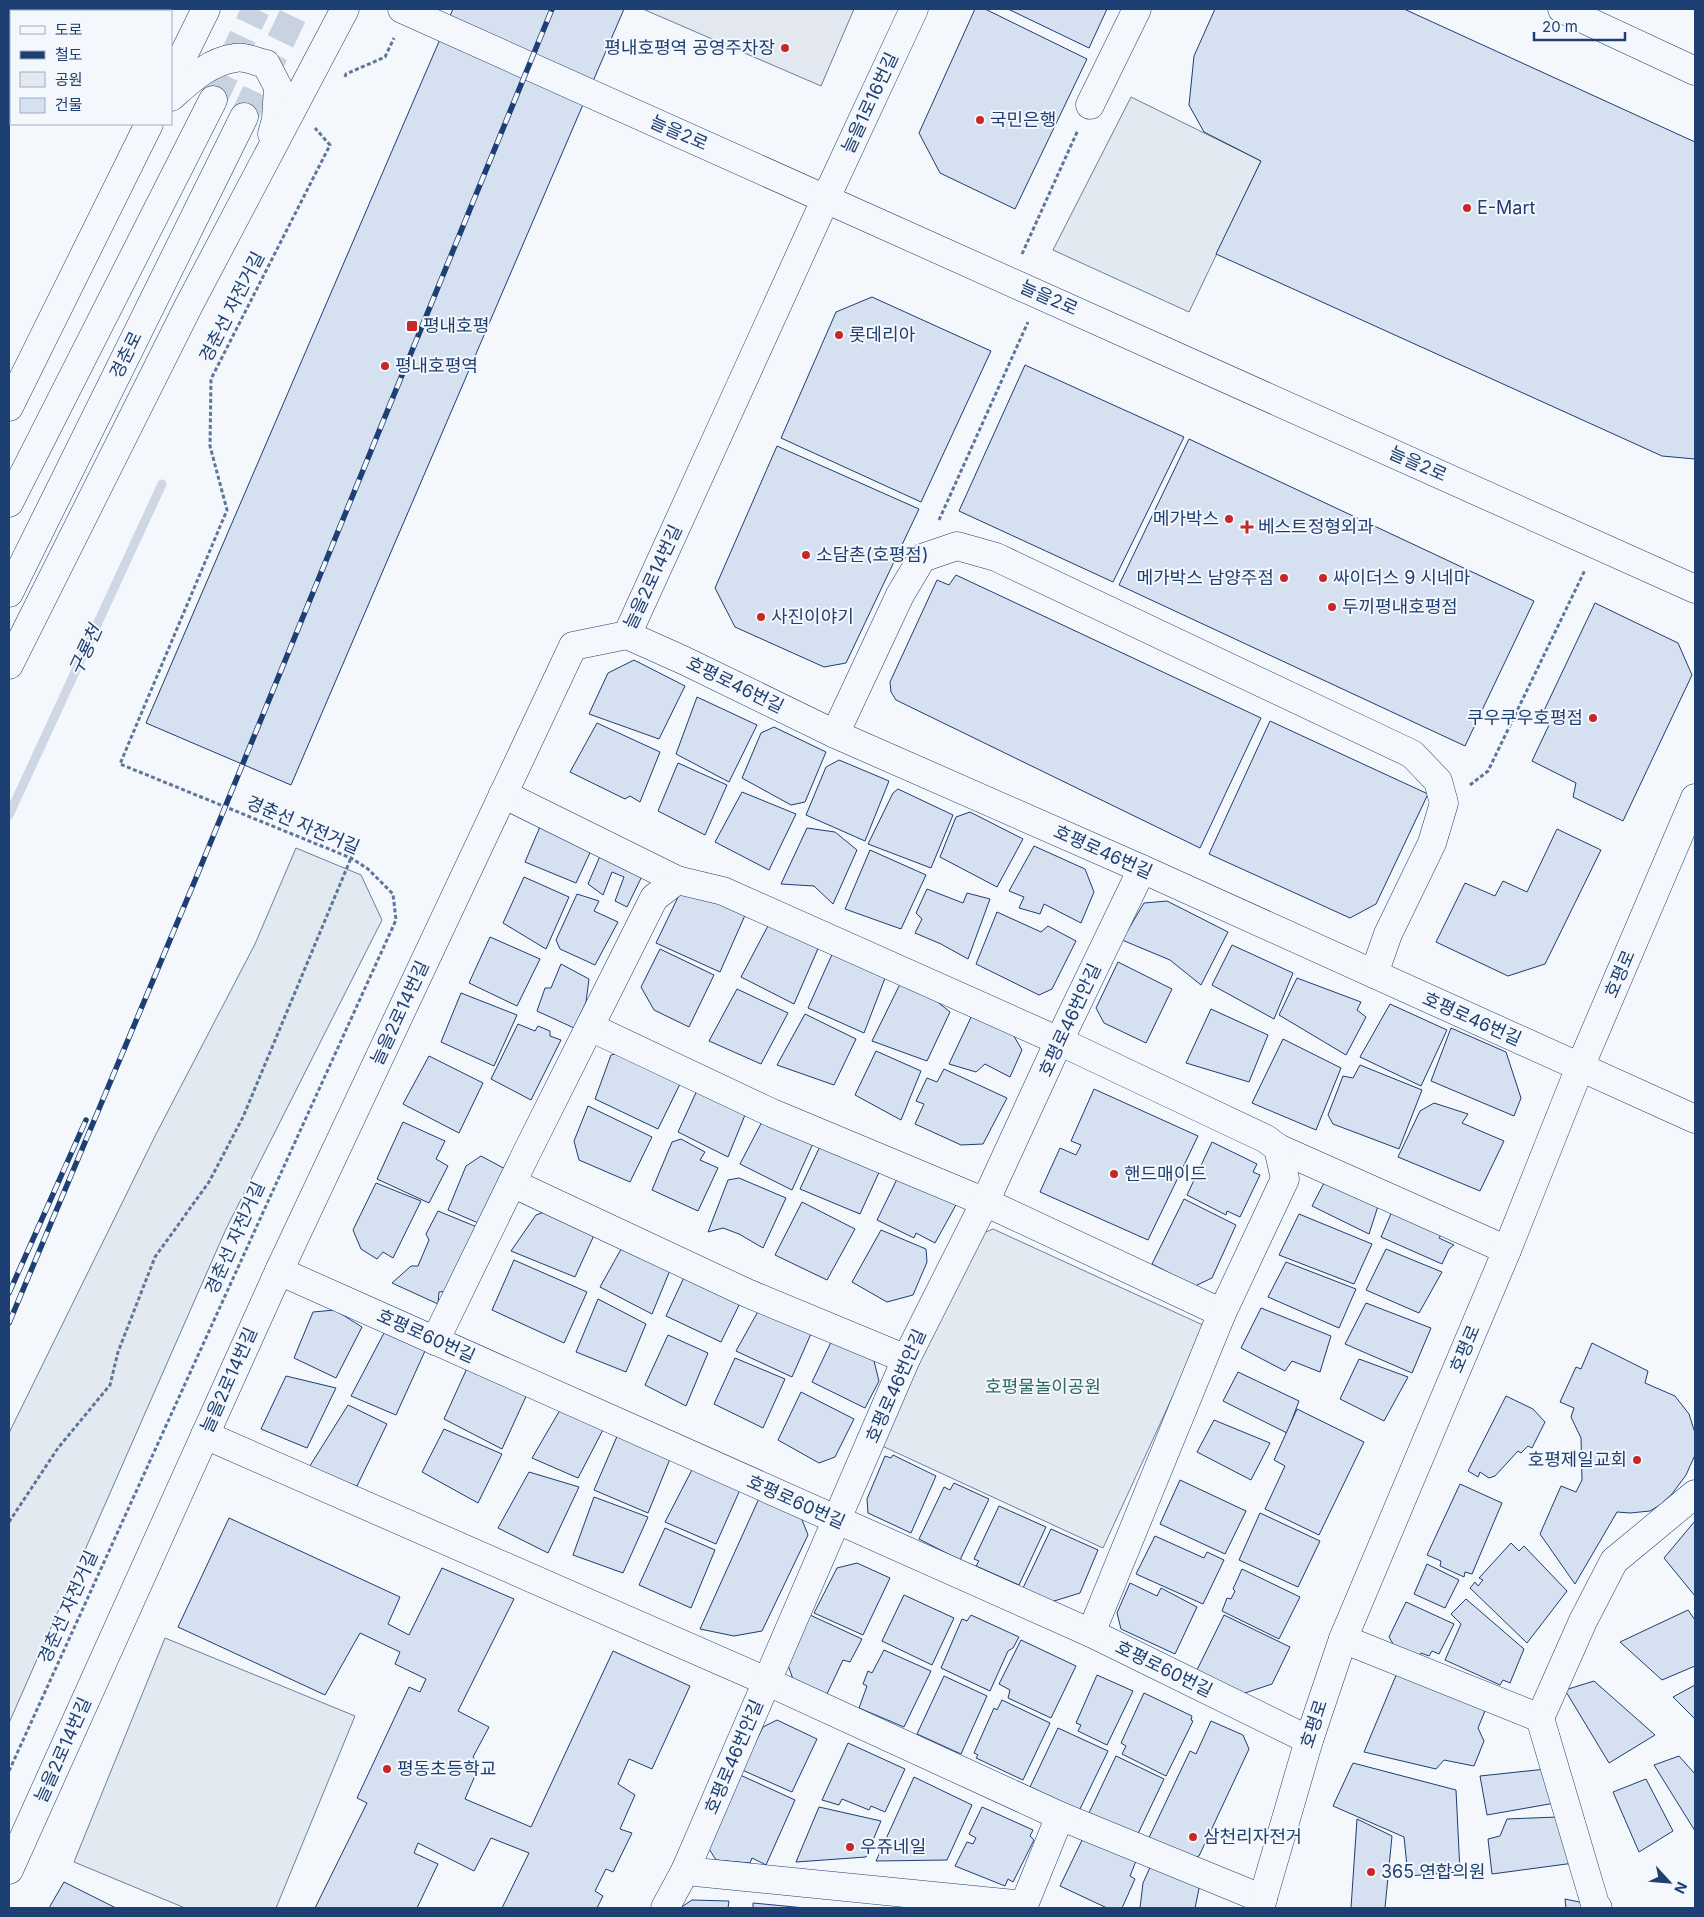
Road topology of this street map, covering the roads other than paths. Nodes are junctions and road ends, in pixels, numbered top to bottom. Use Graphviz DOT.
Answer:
graph roads {
  1 [pos="206,9"];
  2 [pos="346,9"];
  3 [pos="914,9"];
  4 [pos="1137,9"];
  5 [pos="405,10"];
  6 [pos="1569,10"];
  7 [pos="1695,71"];
  8 [pos="172,78"];
  9 [pos="172,96"];
  10 [pos="213,100"];
  11 [pos="1090,105"];
  12 [pos="244,117"];
  13 [pos="150,125"];
  14 [pos="265,162"];
  15 [pos="826,198"];
  16 [pos="9,407"];
  17 [pos="9,503"];
  18 [pos="1695,589"];
  19 [pos="9,593"];
  20 [pos="628,636"];
  21 [pos="9,665"];
  22 [pos="835,734"];
  23 [pos="503,794"];
  24 [pos="1695,798"];
  25 [pos="1142,869"];
  26 [pos="677,880"];
  27 [pos="1374,974"];
  28 [pos="590,1027"];
  29 [pos="1058,1042"];
  30 [pos="1580,1067"];
  31 [pos="1695,1119"];
  32 [pos="1278,1148"];
  33 [pos="512,1184"];
  34 [pos="985,1202"];
  35 [pos="1507,1250"];
  36 [pos="279,1271"];
  37 [pos="1222,1313"];
  38 [pos="435,1340"];
  39 [pos="906,1359"];
  40 [pos="205,1435"];
  41 [pos="1695,1494"];
  42 [pos="837,1520"];
  43 [pos="1091,1633"];
  44 [pos="1343,1639"];
  45 [pos="766,1681"];
  46 [pos="1540,1718"];
  47 [pos="1309,1740"];
  48 [pos="1060,1816"];
  49 [pos="9,1870"];
  50 [pos="685,1871"];
  51 [pos="1262,1904"];
  52 [pos="665,1908"];
  53 [pos="1598,1908"];
  1 -- 8 [label="street"];
  2 -- 14 [label="street"];
  3 -- 15 [label="street, 늘을1로16번길"];
  4 -- 11 [label="street"];
  5 -- 15 [label="street, 늘을2로"];
  6 -- 7 [label="street"];
  9 -- 14 [label="street"];
  10 -- 17 [label="street"];
  12 -- 19 [label="street, 경춘로"];
  13 -- 16 [label="street"];
  14 -- 21 [label="street"];
  15 -- 18 [label="street, 늘을2로"];
  15 -- 20 [label="street, 늘을2로14번길"];
  20 -- 22 [label="street, 호평로46번길"];
  20 -- 23 [label="street, 늘을2로14번길"];
  22 -- 25 [label="street, 호평로46번길"];
  22 -- 27 [label="street"];
  23 -- 26 [label="street"];
  23 -- 36 [label="street, 늘을2로14번길"];
  24 -- 30 [label="street, 호평로"];
  25 -- 27 [label="street, 호평로46번길"];
  25 -- 29 [label="street, 호평로46번안길"];
  26 -- 28 [label="street"];
  26 -- 29 [label="street"];
  27 -- 30 [label="street, 호평로46번길"];
  28 -- 33 [label="street"];
  28 -- 34 [label="street"];
  29 -- 32 [label="street"];
  29 -- 34 [label="street, 호평로46번안길"];
  30 -- 31 [label="street, 호평로46번길"];
  30 -- 35 [label="street, 호평로"];
  32 -- 35 [label="street"];
  32 -- 37 [label="street"];
  33 -- 38 [label="street"];
  33 -- 39 [label="street"];
  34 -- 37 [label="street"];
  34 -- 39 [label="street, 호평로46번안길"];
  35 -- 44 [label="street, 호평로"];
  36 -- 38 [label="street, 호평로60번길"];
  36 -- 40 [label="street, 늘을2로14번길"];
  37 -- 43 [label="street"];
  38 -- 42 [label="street, 호평로60번길"];
  39 -- 42 [label="street, 호평로46번안길"];
  40 -- 45 [label="street"];
  40 -- 49 [label="street, 늘을2로14번길"];
  41 -- 46 [label="street"];
  42 -- 43 [label="street, 호평로60번길"];
  42 -- 45 [label="street, 호평로46번안길"];
  43 -- 47 [label="street, 호평로60번길"];
  44 -- 46 [label="street"];
  44 -- 47 [label="street, 호평로"];
  45 -- 48 [label="street"];
  45 -- 50 [label="street, 호평로46번안길"];
  46 -- 53 [label="street"];
  47 -- 51 [label="street, 호평로"];
  48 -- 50 [label="street"];
  48 -- 51 [label="street"];
  50 -- 52 [label="street, 호평로46번안길"];
}
